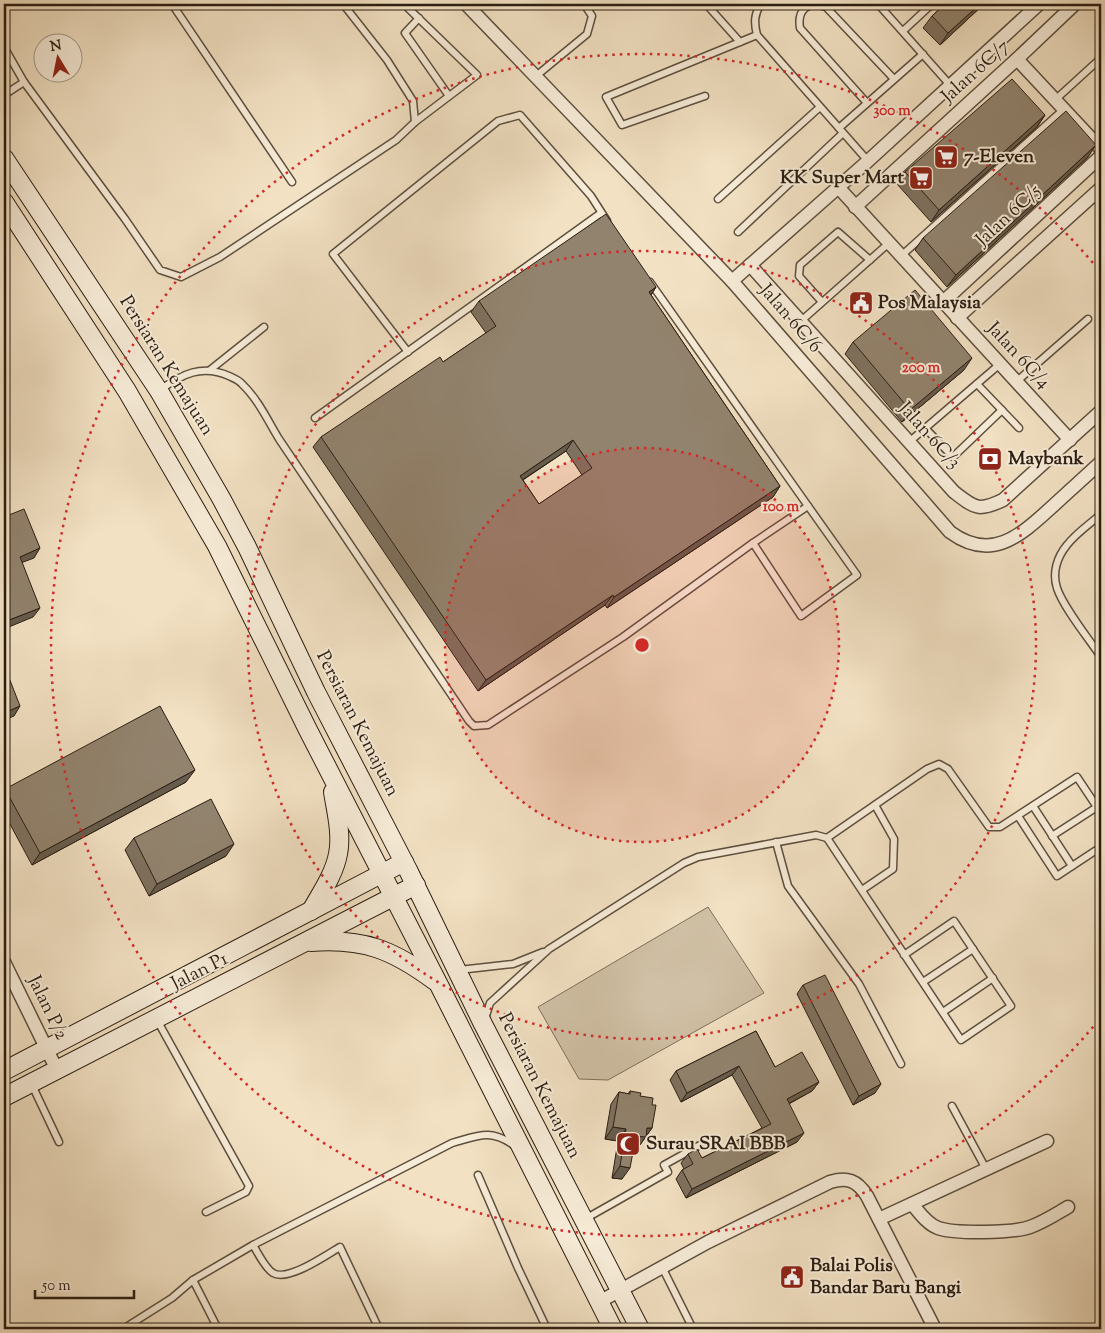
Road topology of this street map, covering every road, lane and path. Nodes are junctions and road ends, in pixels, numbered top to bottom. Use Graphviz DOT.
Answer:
graph roads {
  1 [pos="172,4"];
  2 [pos="344,4"];
  3 [pos="466,4"];
  4 [pos="584,4"];
  5 [pos="706,4"];
  6 [pos="761,4"];
  7 [pos="878,4"];
  8 [pos="932,4"];
  9 [pos="1039,4"];
  10 [pos="1075,4"];
  11 [pos="408,8"];
  12 [pos="419,18"];
  13 [pos="903,31"];
  14 [pos="757,35"];
  15 [pos="740,42"];
  16 [pos="4,47"];
  17 [pos="923,54"];
  18 [pos="1101,58"];
  19 [pos="1018,59"];
  20 [pos="536,76"];
  21 [pos="894,80"];
  22 [pos="24,82"];
  23 [pos="950,86"];
  24 [pos="4,95"];
  25 [pos="449,96"];
  26 [pos="705,96"];
  27 [pos="1055,100"];
  28 [pos="867,103"];
  29 [pos="820,107"];
  30 [pos="1064,110"];
  31 [pos="415,122"];
  32 [pos="841,130"];
  33 [pos="1101,149"];
  34 [pos="1101,156"];
  35 [pos="4,158"];
  36 [pos="868,161"];
  37 [pos="292,182"];
  38 [pos="838,188"];
  39 [pos="1101,188"];
  40 [pos="718,199"];
  41 [pos="4,202"];
  42 [pos="855,206"];
  43 [pos="601,213"];
  44 [pos="613,229"];
  45 [pos="738,232"];
  46 [pos="888,243"];
  47 [pos="901,256"];
  48 [pos="870,260"];
  49 [pos="750,265"];
  50 [pos="647,278"];
  51 [pos="732,281"];
  52 [pos="822,302"];
  53 [pos="943,302"];
  54 [pos="957,318"];
  55 [pos="1088,319"];
  56 [pos="801,321"];
  57 [pos="264,327"];
  58 [pos="408,352"];
  59 [pos="1000,364"];
  60 [pos="210,370"];
  61 [pos="1016,382"];
  62 [pos="977,384"];
  63 [pos="159,391"];
  64 [pos="1002,410"];
  65 [pos="1101,411"];
  66 [pos="315,418"];
  67 [pos="926,428"];
  68 [pos="1019,428"];
  69 [pos="1070,440"];
  70 [pos="909,442"];
  71 [pos="1101,462"];
  72 [pos="808,506"];
  73 [pos="1101,514"];
  74 [pos="753,543"];
  75 [pos="1101,657"];
  76 [pos="330,774"];
  77 [pos="875,805"];
  78 [pos="1033,806"];
  79 [pos="1097,807"];
  80 [pos="1101,813"];
  81 [pos="1018,816"];
  82 [pos="1052,836"];
  83 [pos="827,838"];
  84 [pos="776,842"];
  85 [pos="1101,847"];
  86 [pos="404,862"];
  87 [pos="1072,866"];
  88 [pos="382,874"];
  89 [pos="416,885"];
  90 [pos="862,890"];
  91 [pos="393,896"];
  92 [pos="310,911"];
  93 [pos="304,942"];
  94 [pos="549,949"];
  95 [pos="973,949"];
  96 [pos="904,954"];
  97 [pos="4,962"];
  98 [pos="456,970"];
  99 [pos="993,978"];
  100 [pos="922,982"];
  101 [pos="439,985"];
  102 [pos="943,1012"];
  103 [pos="157,1019"];
  104 [pos="483,1024"];
  105 [pos="47,1049"];
  106 [pos="901,1064"];
  107 [pos="57,1070"];
  108 [pos="4,1071"];
  109 [pos="31,1084"];
  110 [pos="4,1097"];
  111 [pos="952,1106"];
  112 [pos="1047,1141"];
  113 [pos="59,1142"];
  114 [pos="700,1145"];
  115 [pos="524,1153"];
  116 [pos="986,1169"];
  117 [pos="478,1175"];
  118 [pos="912,1204"];
  119 [pos="1068,1207"];
  120 [pos="206,1212"];
  121 [pos="879,1219"];
  122 [pos="584,1220"];
  123 [pos="252,1245"];
  124 [pos="662,1267"];
  125 [pos="193,1280"];
  126 [pos="620,1289"];
  127 [pos="599,1302"];
  128 [pos="123,1329"];
  129 [pos="218,1329"];
  130 [pos="379,1329"];
  131 [pos="547,1329"];
  132 [pos="612,1329"];
  133 [pos="640,1329"];
  134 [pos="693,1329"];
  135 [pos="935,1329"];
  1 -- 37 [label="lane"];
  2 -- 31 [label="lane"];
  3 -- 20 [label="street, Jalan 6C/6"];
  4 -- 20 [label="lane"];
  5 -- 15 [label="lane"];
  6 -- 14 [label="lane"];
  7 -- 13 [label="lane"];
  8 -- 13 [label="lane"];
  9 -- 23 [label="street"];
  10 -- 19 [label="street, Jalan 6C/7"];
  11 -- 12 [label="lane"];
  12 -- 25 [label="lane"];
  12 -- 25 [label="lane"];
  13 -- 17 [label="lane"];
  14 -- 15 [label="lane"];
  14 -- 29 [label="lane"];
  15 -- 26 [label="lane"];
  16 -- 22 [label="lane"];
  17 -- 21 [label="lane"];
  17 -- 23 [label="lane"];
  18 -- 27 [label="lane"];
  19 -- 27 [label="street"];
  19 -- 42 [label="street, Jalan 6C/7"];
  20 -- 51 [label="street, Jalan 6C/6"];
  21 -- 28 [label="lane"];
  21 -- 28 [label="lane"];
  22 -- 24 [label="lane"];
  22 -- 31 [label="lane"];
  23 -- 36 [label="street"];
  25 -- 31 [label="lane"];
  27 -- 30 [label="street"];
  28 -- 32 [label="lane"];
  29 -- 32 [label="lane"];
  29 -- 40 [label="lane"];
  30 -- 33 [label="street"];
  30 -- 47 [label="lane"];
  32 -- 36 [label="lane"];
  32 -- 45 [label="lane"];
  34 -- 53 [label="street, Jalan 6C/5"];
  35 -- 63 [label="main road, Persiaran Kemajuan"];
  36 -- 38 [label="street"];
  38 -- 42 [label="street, Jalan 6C/4"];
  38 -- 49 [label="street"];
  39 -- 54 [label="street"];
  41 -- 76 [label="main road"];
  42 -- 46 [label="street, Jalan 6C/4"];
  43 -- 44 [label="lane"];
  43 -- 58 [label="lane"];
  43 -- 58 [label="lane"];
  46 -- 47 [label="street, Jalan 6C/4"];
  46 -- 48 [label="lane"];
  47 -- 53 [label="street, Jalan 6C/4"];
  48 -- 52 [label="lane"];
  48 -- 52 [label="lane"];
  49 -- 51 [label="street"];
  49 -- 56 [label="street, Jalan 6C/3"];
  50 -- 72 [label="lane"];
  51 -- 71 [label="street, Jalan 6C/6"];
  52 -- 56 [label="lane"];
  53 -- 54 [label="street, Jalan 6C/4"];
  54 -- 59 [label="street, Jalan 6C/4"];
  55 -- 61 [label="lane"];
  56 -- 70 [label="street, Jalan 6C/3"];
  57 -- 60 [label="lane"];
  58 -- 66 [label="lane"];
  59 -- 61 [label="street, Jalan 6C/4"];
  59 -- 62 [label="lane"];
  60 -- 63 [label="lane"];
  60 -- 74 [label="lane"];
  61 -- 69 [label="street, Jalan 6C/4"];
  62 -- 64 [label="lane"];
  62 -- 67 [label="lane"];
  63 -- 86 [label="main road, Persiaran Kemajuan"];
  64 -- 67 [label="lane"];
  64 -- 68 [label="lane"];
  65 -- 69 [label="street, Jalan 6C/3"];
  67 -- 70 [label="lane"];
  69 -- 70 [label="street, Jalan 6C/3"];
  72 -- 74 [label="lane"];
  72 -- 74 [label="lane"];
  73 -- 75 [label="lane"];
  76 -- 88 [label="main road"];
  76 -- 92 [label="main road"];
  77 -- 81 [label="lane"];
  77 -- 83 [label="lane"];
  77 -- 90 [label="lane"];
  78 -- 79 [label="lane"];
  78 -- 81 [label="lane"];
  78 -- 82 [label="lane"];
  79 -- 80 [label="lane"];
  79 -- 82 [label="lane"];
  81 -- 87 [label="lane"];
  82 -- 87 [label="lane"];
  83 -- 84 [label="lane"];
  83 -- 90 [label="lane"];
  84 -- 94 [label="lane"];
  84 -- 106 [label="lane"];
  85 -- 87 [label="lane"];
  86 -- 88 [label="main road, Jalan P1"];
  86 -- 89 [label="main road, Persiaran Kemajuan"];
  88 -- 91 [label="main road"];
  88 -- 92 [label="main road, Jalan P1"];
  89 -- 91 [label="main road, Jalan P1"];
  89 -- 98 [label="main road, Persiaran Kemajuan"];
  90 -- 96 [label="lane"];
  91 -- 93 [label="main road, Jalan P1"];
  91 -- 101 [label="main road"];
  92 -- 105 [label="main road, Jalan P1"];
  93 -- 101 [label="main road"];
  93 -- 103 [label="main road, Jalan P1"];
  94 -- 98 [label="lane"];
  94 -- 104 [label="lane"];
  95 -- 96 [label="lane"];
  95 -- 99 [label="lane"];
  95 -- 100 [label="lane"];
  96 -- 100 [label="lane"];
  97 -- 105 [label="street, Jalan P/2"];
  98 -- 104 [label="main road, Persiaran Kemajuan"];
  99 -- 102 [label="lane"];
  99 -- 102 [label="lane"];
  100 -- 102 [label="lane"];
  101 -- 115 [label="main road"];
  103 -- 107 [label="main road, Jalan P1"];
  103 -- 120 [label="lane"];
  104 -- 122 [label="main road, Persiaran Kemajuan"];
  105 -- 107 [label="street, Jalan P/2"];
  105 -- 108 [label="main road, Jalan P1"];
  107 -- 109 [label="main road, Jalan P1"];
  109 -- 110 [label="main road, Jalan P1"];
  109 -- 113 [label="lane"];
  111 -- 116 [label="lane"];
  112 -- 116 [label="street"];
  114 -- 122 [label="lane"];
  115 -- 123 [label="lane"];
  115 -- 127 [label="main road"];
  116 -- 118 [label="street"];
  117 -- 131 [label="lane"];
  118 -- 119 [label="street"];
  118 -- 121 [label="street"];
  121 -- 124 [label="street"];
  121 -- 135 [label="street"];
  122 -- 126 [label="main road, Persiaran Kemajuan"];
  123 -- 125 [label="lane"];
  123 -- 130 [label="lane"];
  124 -- 126 [label="street"];
  124 -- 134 [label="lane"];
  125 -- 128 [label="lane"];
  125 -- 129 [label="lane"];
  126 -- 127 [label="street"];
  126 -- 133 [label="main road, Persiaran Kemajuan"];
  127 -- 132 [label="main road"];
}
